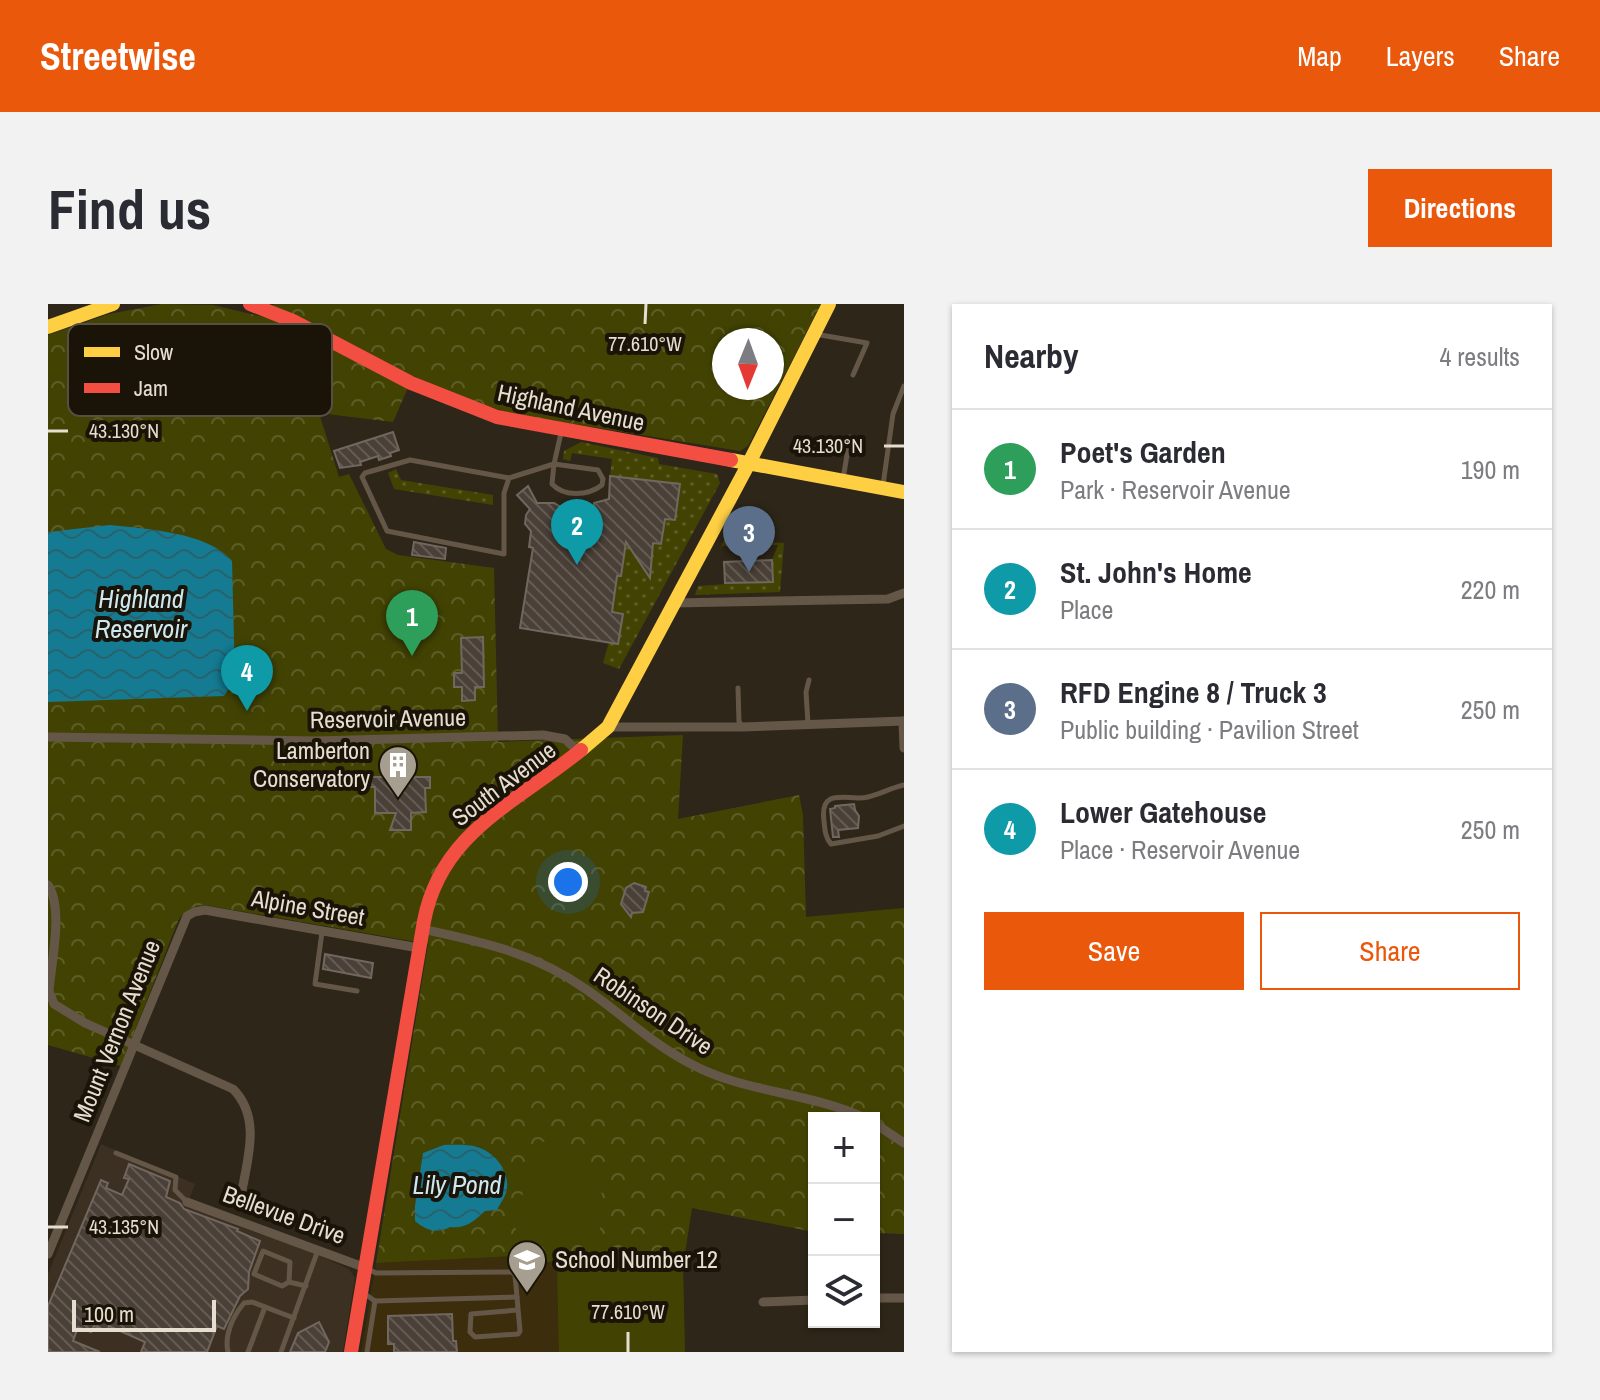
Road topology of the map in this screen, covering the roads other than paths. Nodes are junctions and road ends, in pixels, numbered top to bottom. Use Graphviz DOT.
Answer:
graph roads {
  1 [pos="113,304"];
  2 [pos="250,304"];
  3 [pos="829,304"];
  4 [pos="302,324"];
  5 [pos="48,327"];
  6 [pos="814,334"];
  7 [pos="332,341"];
  8 [pos="853,375"];
  9 [pos="904,386"];
  10 [pos="561,430"];
  11 [pos="850,437"];
  12 [pos="554,464"];
  13 [pos="748,465"];
  14 [pos="509,478"];
  15 [pos="843,482"];
  16 [pos="882,489"];
  17 [pos="904,492"];
  18 [pos="904,593"];
  19 [pos="673,603"];
  20 [pos="809,680"];
  21 [pos="738,688"];
  22 [pos="903,721"];
  23 [pos="808,724"];
  24 [pos="608,727"];
  25 [pos="743,727"];
  26 [pos="48,737"];
  27 [pos="904,748"];
  28 [pos="580,753"];
  29 [pos="904,785"];
  30 [pos="904,826"];
  31 [pos="48,885"];
  32 [pos="190,914"];
  33 [pos="422,929"];
  34 [pos="322,931"];
  35 [pos="419,948"];
  36 [pos="357,991"];
  37 [pos="134,1045"];
  38 [pos="849,1112"];
  39 [pos="880,1127"];
  40 [pos="904,1143"];
  41 [pos="116,1153"];
  42 [pos="241,1196"];
  43 [pos="187,1202"];
  44 [pos="319,1249"];
  45 [pos="48,1254"];
  46 [pos="366,1268"];
  47 [pos="289,1282"];
  48 [pos="306,1286"];
  49 [pos="361,1293"];
  50 [pos="517,1297"];
  51 [pos="880,1298"];
  52 [pos="904,1298"];
  53 [pos="808,1300"];
  54 [pos="375,1301"];
  55 [pos="763,1302"];
  56 [pos="265,1307"];
  57 [pos="518,1310"];
  58 [pos="294,1318"];
  59 [pos="228,1352"];
  60 [pos="248,1352"];
  61 [pos="281,1352"];
  62 [pos="351,1352"];
  63 [pos="367,1352"];
  1 -- 5 [label="main road"];
  2 -- 4 [label="main road, Highland Avenue"];
  3 -- 6 [label="main road, South Avenue"];
  6 -- 8 [label="lane"];
  6 -- 13 [label="main road, South Avenue"];
  7 -- 10 [label="main road, Highland Avenue"];
  9 -- 16 [label="lane"];
  10 -- 12 [label="lane"];
  10 -- 13 [label="main road, Highland Avenue"];
  11 -- 15 [label="lane"];
  12 -- 12 [label="lane"];
  12 -- 14 [label="lane"];
  13 -- 15 [label="main road, Highland Avenue"];
  13 -- 19 [label="main road, South Avenue"];
  14 -- 14 [label="lane"];
  15 -- 16 [label="main road, Highland Avenue"];
  16 -- 17 [label="main road, Highland Avenue"];
  18 -- 19 [label="street"];
  19 -- 24 [label="main road, South Avenue"];
  20 -- 23 [label="lane"];
  21 -- 25 [label="lane"];
  22 -- 23 [label="street"];
  22 -- 27 [label="street"];
  23 -- 25 [label="street"];
  24 -- 25 [label="street"];
  24 -- 28 [label="main road, South Avenue"];
  26 -- 28 [label="street, Reservoir Avenue"];
  28 -- 33 [label="main road, South Avenue"];
  29 -- 30 [label="lane"];
  31 -- 37 [label="street"];
  32 -- 34 [label="street, Alpine Street"];
  32 -- 37 [label="street, Mount Vernon Avenue"];
  33 -- 35 [label="main road, South Avenue"];
  33 -- 38 [label="street, Robinson Drive"];
  34 -- 35 [label="street, Alpine Street"];
  34 -- 36 [label="lane"];
  35 -- 46 [label="main road, South Avenue"];
  37 -- 42 [label="street, Bellevue Drive"];
  37 -- 45 [label="street, Mount Vernon Avenue"];
  39 -- 40 [label="street"];
  41 -- 43 [label="lane"];
  43 -- 44 [label="street, Bellevue Drive"];
  44 -- 46 [label="street, Bellevue Drive"];
  44 -- 48 [label="lane"];
  46 -- 49 [label="main road, South Avenue"];
  46 -- 50 [label="lane"];
  47 -- 47 [label="lane"];
  47 -- 48 [label="lane"];
  48 -- 58 [label="lane"];
  49 -- 54 [label="lane"];
  49 -- 62 [label="main road, South Avenue"];
  50 -- 54 [label="lane"];
  50 -- 57 [label="lane"];
  51 -- 52 [label="street"];
  53 -- 55 [label="street"];
  54 -- 63 [label="lane"];
  56 -- 58 [label="lane"];
  56 -- 59 [label="lane"];
  56 -- 60 [label="lane"];
  57 -- 57 [label="lane"];
  58 -- 61 [label="lane"];
}
